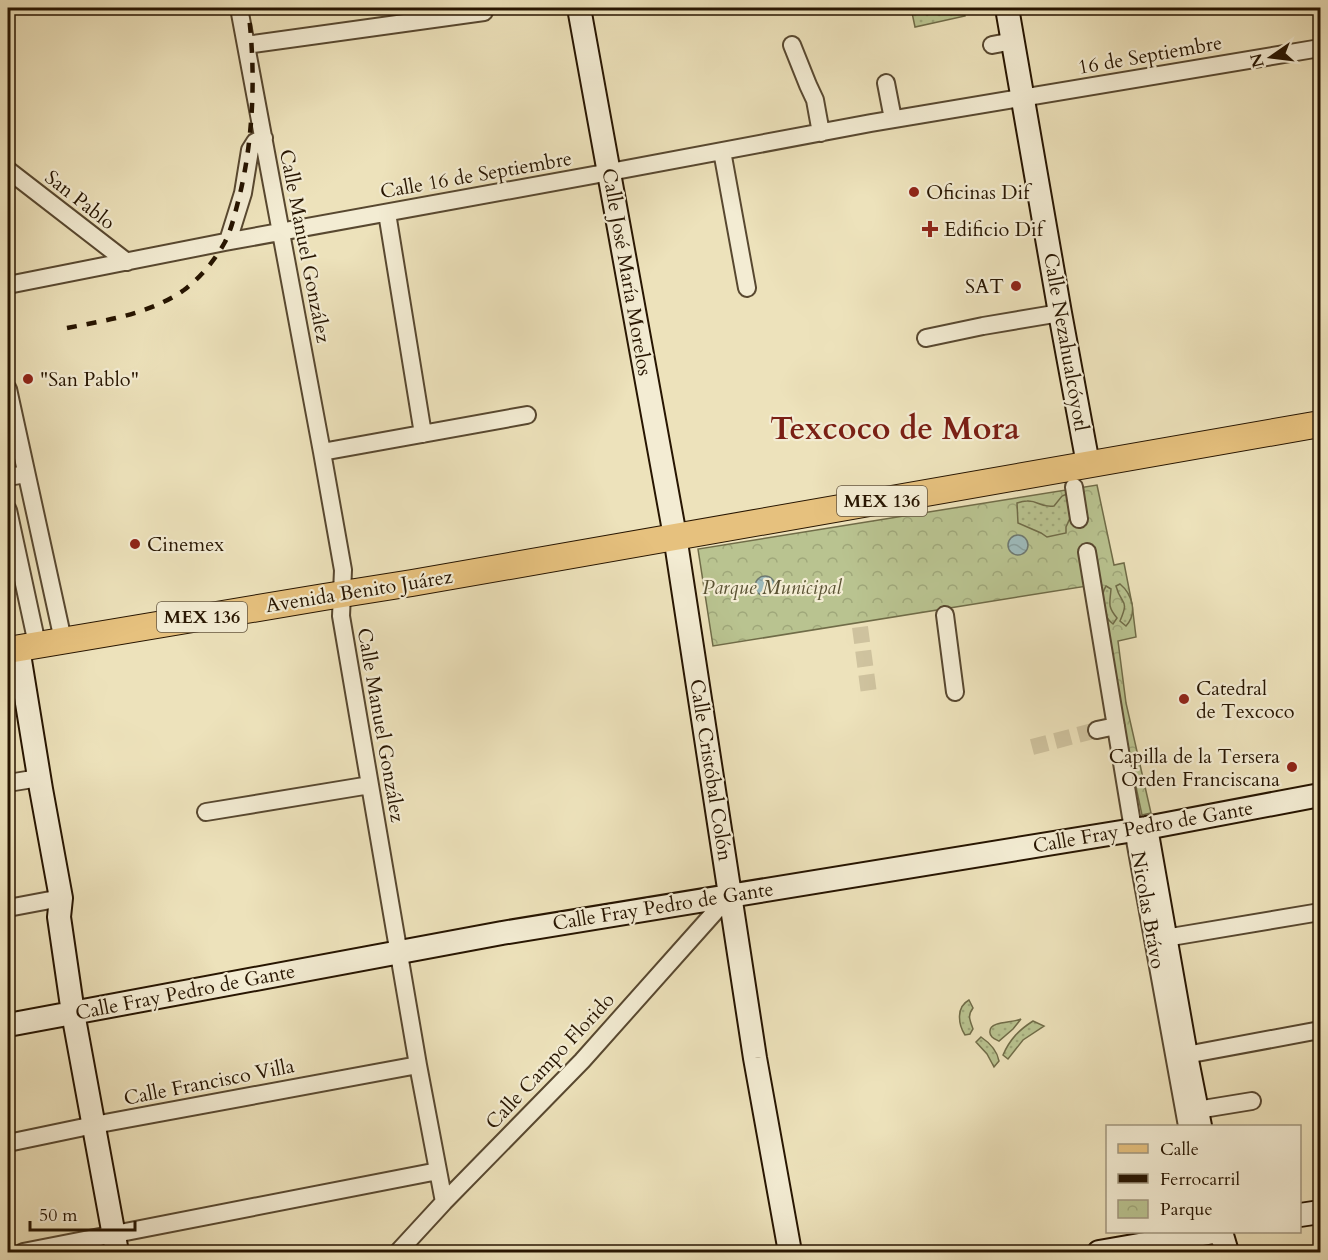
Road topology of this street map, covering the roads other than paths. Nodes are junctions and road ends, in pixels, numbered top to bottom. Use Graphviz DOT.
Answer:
graph roads {
  1 [pos="239,8"];
  2 [pos="579,8"];
  3 [pos="1007,8"];
  4 [pos="484,12"];
  5 [pos="246,45"];
  6 [pos="792,45"];
  7 [pos="1320,48"];
  8 [pos="886,83"];
  9 [pos="1023,98"];
  10 [pos="893,119"];
  11 [pos="821,133"];
  12 [pos="264,138"];
  13 [pos="722,152"];
  14 [pos="8,170"];
  15 [pos="610,172"];
  16 [pos="387,213"];
  17 [pos="281,232"];
  18 [pos="228,241"];
  19 [pos="127,262"];
  20 [pos="8,285"];
  21 [pos="747,288"];
  22 [pos="1060,313"];
  23 [pos="926,338"];
  24 [pos="8,389"];
  25 [pos="527,415"];
  26 [pos="1320,424"];
  27 [pos="423,434"];
  28 [pos="322,452"];
  29 [pos="1088,464"];
  30 [pos="26,474"];
  31 [pos="8,477"];
  32 [pos="1074,487"];
  33 [pos="8,510"];
  34 [pos="1079,519"];
  35 [pos="675,537"];
  36 [pos="1087,552"];
  37 [pos="51,586"];
  38 [pos="25,592"];
  39 [pos="341,594"];
  40 [pos="945,615"];
  41 [pos="63,640"];
  42 [pos="18,648"];
  43 [pos="955,692"];
  44 [pos="1116,726"];
  45 [pos="1097,730"];
  46 [pos="25,780"];
  47 [pos="370,785"];
  48 [pos="1320,795"];
  49 [pos="206,812"];
  50 [pos="1139,829"];
  51 [pos="730,895"];
  52 [pos="57,905"];
  53 [pos="8,908"];
  54 [pos="1320,912"];
  55 [pos="1165,938"];
  56 [pos="400,951"];
  57 [pos="74,1013"];
  58 [pos="8,1025"];
  59 [pos="1320,1030"];
  60 [pos="1186,1055"];
  61 [pos="418,1065"];
  62 [pos="1252,1101"];
  63 [pos="1195,1121"];
  64 [pos="94,1125"];
  65 [pos="8,1143"];
  66 [pos="438,1170"];
  67 [pos="444,1202"];
  68 [pos="1320,1212"];
  69 [pos="1301,1215"];
  70 [pos="1207,1233"];
  71 [pos="1214,1233"];
  72 [pos="116,1243"];
  73 [pos="23,1252"];
  74 [pos="398,1252"];
  75 [pos="790,1252"];
  76 [pos="1099,1252"];
  77 [pos="1227,1252"];
  1 -- 5 [label="street, Calle Manuel González"];
  2 -- 15 [label="street, Calle José María Morelos"];
  3 -- 9 [label="street, Calle Nezahualcóyotl"];
  4 -- 5 [label="street"];
  5 -- 12 [label="street, Calle Manuel González"];
  6 -- 11 [label="street"];
  7 -- 9 [label="street, 16 de Septiembre"];
  8 -- 10 [label="street"];
  9 -- 10 [label="street, Calle 16 de Septiembre"];
  9 -- 22 [label="street, Calle Nezahualcóyotl"];
  10 -- 11 [label="street, Calle 16 de Septiembre"];
  11 -- 13 [label="street, Calle 16 de Septiembre"];
  12 -- 17 [label="street, Calle Manuel González"];
  12 -- 18 [label="street"];
  13 -- 15 [label="street, Calle 16 de Septiembre"];
  13 -- 21 [label="street"];
  14 -- 19 [label="street, San Pablo"];
  15 -- 16 [label="street, Calle 16 de Septiembre"];
  15 -- 35 [label="street, Calle José María Morelos"];
  16 -- 17 [label="street, Calle 16 de Septiembre"];
  16 -- 27 [label="street"];
  17 -- 18 [label="street, Calle 16 de Septiembre"];
  17 -- 28 [label="street, Calle Manuel González"];
  18 -- 19 [label="street, Calle 16 de Septiembre"];
  19 -- 20 [label="street, Calle 16 de Septiembre"];
  22 -- 23 [label="street"];
  22 -- 29 [label="street, Calle Nezahualcóyotl"];
  24 -- 30 [label="street"];
  25 -- 27 [label="street"];
  26 -- 29 [label="main road, MEX 136"];
  27 -- 28 [label="street"];
  28 -- 39 [label="street, Calle Manuel González"];
  29 -- 35 [label="main road, MEX 136"];
  30 -- 31 [label="street"];
  30 -- 37 [label="street"];
  32 -- 34 [label="street"];
  33 -- 38 [label="street"];
  35 -- 39 [label="main road, Avenida Benito Juárez / MEX 136"];
  35 -- 51 [label="street, Calle Cristóbal Colón"];
  36 -- 44 [label="street, Nicolas Brávo"];
  37 -- 38 [label="street"];
  37 -- 41 [label="street"];
  38 -- 42 [label="street"];
  39 -- 41 [label="main road, Avenida Benito Juárez / MEX 136"];
  39 -- 47 [label="street, Calle Manuel González"];
  40 -- 43 [label="street"];
  41 -- 42 [label="main road, Avenida Benito Juárez / MEX 136"];
  42 -- 46 [label="street"];
  44 -- 45 [label="street"];
  44 -- 50 [label="street, Nicolas Brávo"];
  46 -- 52 [label="street"];
  47 -- 49 [label="street"];
  47 -- 56 [label="street, Calle Manuel González"];
  48 -- 50 [label="street, Calle Fray Pedro de Gante"];
  50 -- 51 [label="street, Calle Fray Pedro de Gante"];
  50 -- 55 [label="street, Nicolas Brávo"];
  50 -- 63 [label="street, Nicolas Brávo"];
  51 -- 56 [label="street, Calle Fray Pedro de Gante"];
  51 -- 67 [label="street, Calle Campo Florido"];
  51 -- 75 [label="street, Calle Cristóbal Colón"];
  52 -- 53 [label="street"];
  52 -- 57 [label="street"];
  54 -- 55 [label="street"];
  55 -- 60 [label="street, Nicolas Brávo"];
  56 -- 57 [label="street, Calle Fray Pedro de Gante"];
  56 -- 61 [label="street, Calle Manuel González"];
  57 -- 58 [label="street, Calle Fray Pedro de Gante"];
  57 -- 64 [label="street"];
  59 -- 60 [label="street"];
  60 -- 63 [label="street, Nicolas Brávo"];
  61 -- 64 [label="street, Calle Francisco Villa"];
  61 -- 66 [label="street, Calle Manuel González"];
  62 -- 63 [label="street"];
  64 -- 65 [label="street, Calle Francisco Villa"];
  64 -- 72 [label="street"];
  66 -- 67 [label="street, Calle Manuel González"];
  66 -- 72 [label="street"];
  67 -- 74 [label="street, Calle Campo Florido"];
  68 -- 69 [label="street"];
  70 -- 76 [label="street"];
  71 -- 77 [label="street"];
  72 -- 73 [label="street"];
}
